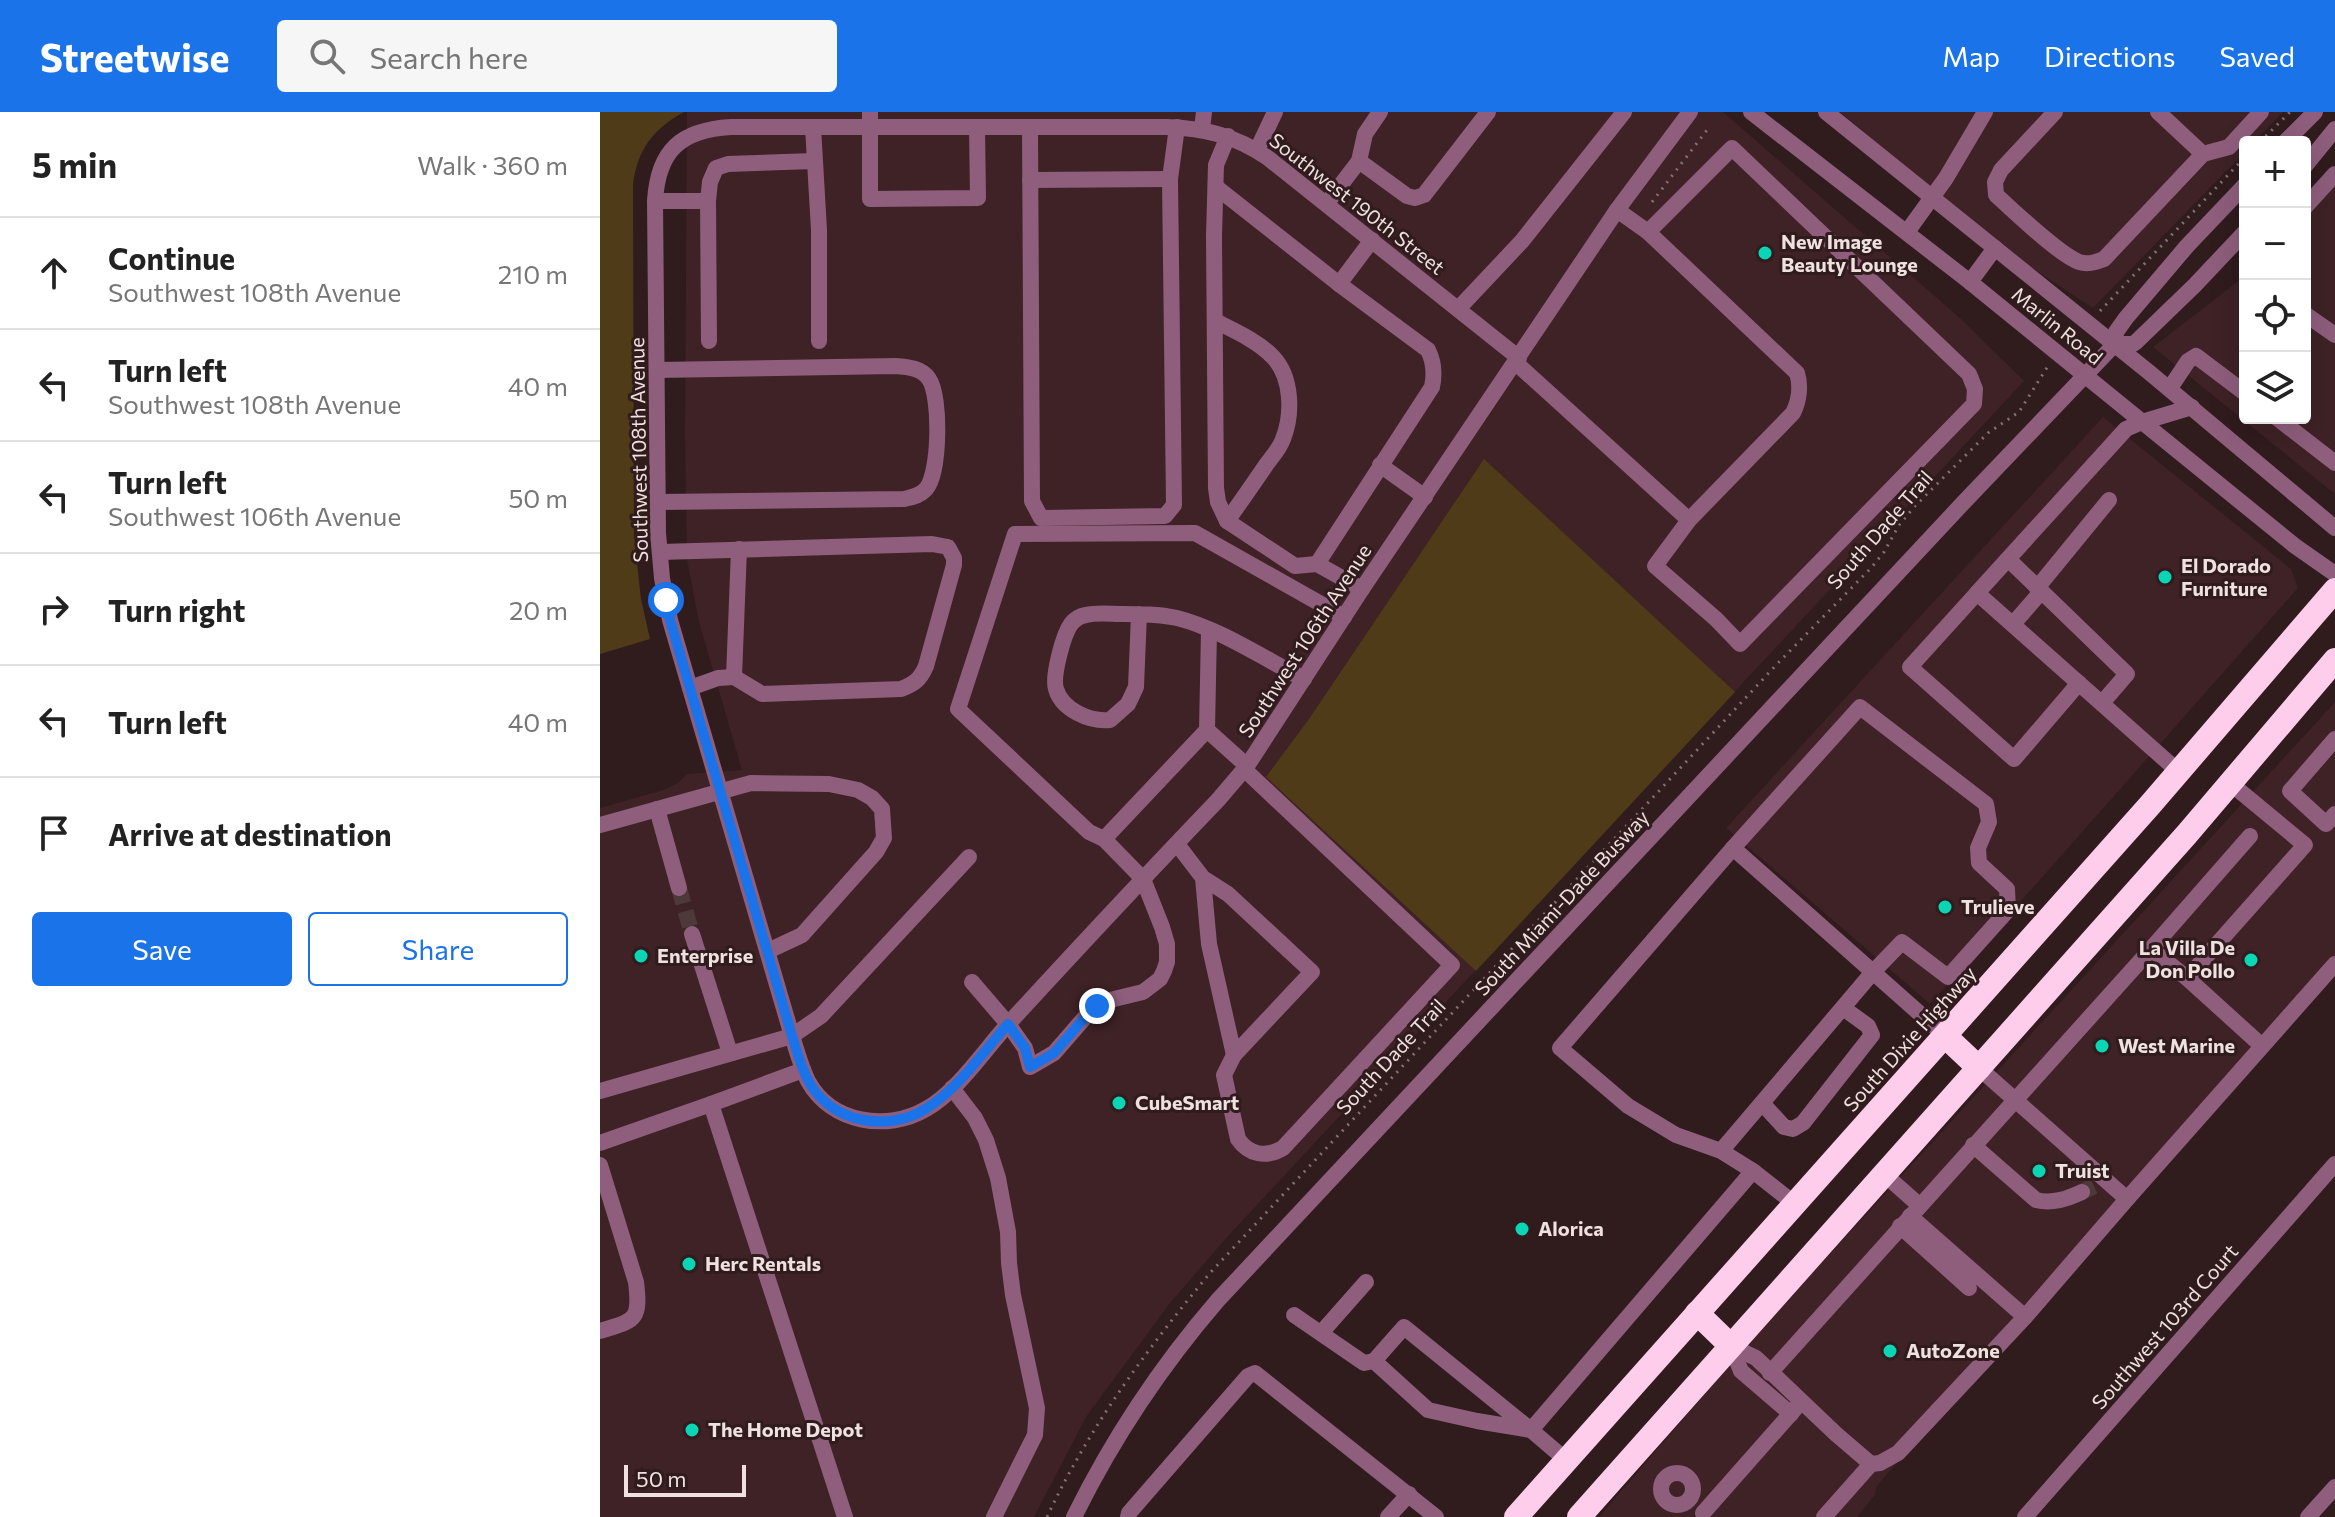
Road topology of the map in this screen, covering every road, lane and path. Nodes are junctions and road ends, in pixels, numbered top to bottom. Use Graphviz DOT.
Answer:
graph roads {
  1 [pos="1275,112"];
  2 [pos="1380,112"];
  3 [pos="1488,112"];
  4 [pos="1624,112"];
  5 [pos="1690,112"];
  6 [pos="1751,112"];
  7 [pos="1826,112"];
  8 [pos="2055,112"];
  9 [pos="2158,112"];
  10 [pos="2261,112"];
  11 [pos="2290,112"];
  12 [pos="2315,112"];
  13 [pos="1978,115"];
  14 [pos="870,119"];
  15 [pos="768,120"];
  16 [pos="920,120"];
  17 [pos="1068,120"];
  18 [pos="1203,120"];
  19 [pos="1022,122"];
  20 [pos="1170,122"];
  21 [pos="813,127"];
  22 [pos="977,127"];
  23 [pos="2335,129"];
  24 [pos="1707,130"];
  25 [pos="1228,136"];
  26 [pos="2268,136"];
  27 [pos="2291,136"];
  28 [pos="675,146"];
  29 [pos="1257,150"];
  30 [pos="2203,154"];
  31 [pos="2311,159"];
  32 [pos="814,161"];
  33 [pos="1359,161"];
  34 [pos="2239,163"];
  35 [pos="2335,174"];
  36 [pos="1170,179"];
  37 [pos="1030,180"];
  38 [pos="1216,187"];
  39 [pos="2239,191"];
  40 [pos="1933,198"];
  41 [pos="2311,200"];
  42 [pos="655,201"];
  43 [pos="708,201"];
  44 [pos="1652,202"];
  45 [pos="1327,203"];
  46 [pos="1617,210"];
  47 [pos="1648,232"];
  48 [pos="1907,232"];
  49 [pos="2239,238"];
  50 [pos="1372,240"];
  51 [pos="1995,248"];
  52 [pos="1970,282"];
  53 [pos="1339,284"];
  54 [pos="1458,309"];
  55 [pos="2096,316"];
  56 [pos="2311,318"];
  57 [pos="1215,321"];
  58 [pos="2335,335"];
  59 [pos="709,341"];
  60 [pos="819,341"];
  61 [pos="2115,344"];
  62 [pos="1517,361"];
  63 [pos="2051,364"];
  64 [pos="657,370"];
  65 [pos="2086,375"];
  66 [pos="2239,381"];
  67 [pos="2170,388"];
  68 [pos="2192,407"];
  69 [pos="2142,422"];
  70 [pos="2285,424"];
  71 [pos="2335,463"];
  72 [pos="1380,465"];
  73 [pos="1425,497"];
  74 [pos="2106,498"];
  75 [pos="658,502"];
  76 [pos="1689,520"];
  77 [pos="1227,521"];
  78 [pos="2335,528"];
  79 [pos="739,549"];
  80 [pos="660,552"];
  81 [pos="2008,559"];
  82 [pos="1317,564"];
  83 [pos="2335,574"];
  84 [pos="2036,587"];
  85 [pos="1362,589"];
  86 [pos="2335,590"];
  87 [pos="1977,593"];
  88 [pos="1139,614"];
  89 [pos="1344,617"];
  90 [pos="2013,624"];
  91 [pos="1209,630"];
  92 [pos="2335,660"];
  93 [pos="734,677"];
  94 [pos="1304,679"];
  95 [pos="2079,683"];
  96 [pos="690,688"];
  97 [pos="2102,703"];
  98 [pos="1207,730"];
  99 [pos="2335,739"];
  100 [pos="1245,768"];
  101 [pos="2179,772"];
  102 [pos="2230,783"];
  103 [pos="721,791"];
  104 [pos="657,809"];
  105 [pos="2330,819"];
  106 [pos="600,825"];
  107 [pos="2250,836"];
  108 [pos="1104,839"];
  109 [pos="1177,844"];
  110 [pos="2305,845"];
  111 [pos="1733,848"];
  112 [pos="969,857"];
  113 [pos="1203,878"];
  114 [pos="1143,879"];
  115 [pos="679,888"];
  116 [pos="692,934"];
  117 [pos="2151,949"];
  118 [pos="768,951"];
  119 [pos="2335,964"];
  120 [pos="1873,972"];
  121 [pos="2187,978"];
  122 [pos="972,982"];
  123 [pos="1843,1008"];
  124 [pos="1008,1024"];
  125 [pos="792,1036"];
  126 [pos="1945,1036"];
  127 [pos="2262,1046"];
  128 [pos="730,1053"];
  129 [pos="1234,1055"];
  130 [pos="1979,1068"];
  131 [pos="803,1070"];
  132 [pos="952,1088"];
  133 [pos="600,1091"];
  134 [pos="2015,1100"];
  135 [pos="1762,1103"];
  136 [pos="711,1104"];
  137 [pos="881,1121"];
  138 [pos="600,1143"];
  139 [pos="1973,1145"];
  140 [pos="1721,1151"];
  141 [pos="2335,1164"];
  142 [pos="600,1165"];
  143 [pos="1753,1171"];
  144 [pos="1884,1174"];
  145 [pos="2093,1185"];
  146 [pos="2127,1199"];
  147 [pos="1795,1204"];
  148 [pos="1906,1220"];
  149 [pos="1366,1282"];
  150 [pos="1966,1291"];
  151 [pos="1697,1313"];
  152 [pos="1294,1315"];
  153 [pos="2025,1317"];
  154 [pos="600,1331"];
  155 [pos="1321,1333"];
  156 [pos="1731,1346"];
  157 [pos="1374,1361"];
  158 [pos="1770,1373"];
  159 [pos="1796,1408"];
  160 [pos="1531,1430"];
  161 [pos="1566,1460"];
  162 [pos="1871,1464"];
  163 [pos="2335,1487"];
  164 [pos="1409,1494"];
  165 [pos="1689,1500"];
  166 [pos="1705,1515"];
  167 [pos="845,1517"];
  168 [pos="994,1517"];
  169 [pos="1047,1517"];
  170 [pos="1074,1517"];
  171 [pos="1128,1517"];
  172 [pos="1388,1517"];
  173 [pos="1436,1517"];
  174 [pos="1516,1517"];
  175 [pos="1579,1517"];
  176 [pos="1824,1517"];
  177 [pos="2025,1517"];
  178 [pos="2308,1517"];
  1 -- 29 [label="street"];
  2 -- 33 [label="street"];
  3 -- 33 [label="street"];
  4 -- 54 [label="street"];
  5 -- 46 [label="street, Southwest 106th Avenue"];
  6 -- 48 [label="street, Marlin Road"];
  7 -- 40 [label="street, Marlin Road"];
  8 -- 30 [label="street"];
  9 -- 30 [label="street"];
  10 -- 30 [label="street"];
  11 -- 26 [label="path"];
  12 -- 27 [label="street"];
  13 -- 40 [label="street"];
  14 -- 16 [label="street, Southwest 190th Street"];
  14 -- 21 [label="street, Southwest 190th Street"];
  14 -- 22 [label="street"];
  15 -- 21 [label="street, Southwest 190th Street"];
  15 -- 28 [label="street, Southwest 190th Street"];
  16 -- 22 [label="street, Southwest 190th Street"];
  17 -- 19 [label="street, Southwest 190th Street"];
  17 -- 20 [label="street, Southwest 190th Street"];
  18 -- 20 [label="street, Southwest 190th Street"];
  18 -- 25 [label="street, Southwest 190th Street"];
  19 -- 22 [label="street, Southwest 190th Street"];
  19 -- 37 [label="street"];
  20 -- 36 [label="street"];
  21 -- 32 [label="street"];
  23 -- 31 [label="street"];
  24 -- 44 [label="path"];
  25 -- 29 [label="street, Southwest 190th Street"];
  25 -- 38 [label="street"];
  28 -- 42 [label="street, Southwest 108th Avenue"];
  29 -- 45 [label="street, Southwest 190th Street"];
  32 -- 43 [label="street"];
  32 -- 60 [label="street"];
  33 -- 45 [label="street"];
  34 -- 55 [label="path"];
  35 -- 41 [label="street"];
  36 -- 37 [label="street"];
  36 -- 37 [label="street"];
  38 -- 53 [label="street"];
  38 -- 57 [label="street"];
  39 -- 61 [label="street, South Miami-Dade Busway"];
  40 -- 48 [label="street"];
  40 -- 51 [label="street, Marlin Road"];
  42 -- 43 [label="street"];
  42 -- 64 [label="street, Southwest 108th Avenue"];
  43 -- 59 [label="street"];
  45 -- 50 [label="street, Southwest 190th Street"];
  46 -- 47 [label="street"];
  46 -- 62 [label="street, Southwest 106th Avenue"];
  47 -- 76 [label="street"];
  47 -- 76 [label="street"];
  48 -- 52 [label="street, Marlin Road"];
  49 -- 61 [label="street, South Miami-Dade Busway"];
  50 -- 53 [label="street"];
  50 -- 54 [label="street, Southwest 190th Street"];
  51 -- 52 [label="street"];
  51 -- 61 [label="street, Marlin Road"];
  52 -- 65 [label="street, Marlin Road"];
  53 -- 72 [label="street"];
  54 -- 62 [label="street, Southwest 190th Street"];
  56 -- 58 [label="street"];
  57 -- 77 [label="street"];
  57 -- 77 [label="street"];
  61 -- 65 [label="street, South Miami-Dade Busway"];
  61 -- 67 [label="street, Marlin Road"];
  62 -- 73 [label="street, Southwest 106th Avenue"];
  62 -- 76 [label="street, Southwest 190th Street"];
  63 -- 169 [label="path, South Dade Trail"];
  64 -- 75 [label="street, Southwest 108th Avenue"];
  64 -- 75 [label="street"];
  65 -- 69 [label="street, Marlin Road"];
  65 -- 170 [label="street, South Miami-Dade Busway"];
  66 -- 67 [label="street"];
  67 -- 68 [label="street, Marlin Road"];
  68 -- 69 [label="street"];
  68 -- 78 [label="street, Marlin Road"];
  69 -- 81 [label="street"];
  69 -- 83 [label="street, Marlin Road"];
  70 -- 71 [label="street"];
  72 -- 73 [label="street"];
  72 -- 82 [label="street"];
  73 -- 85 [label="street, Southwest 106th Avenue"];
  74 -- 84 [label="street"];
  75 -- 80 [label="street, Southwest 108th Avenue"];
  77 -- 82 [label="street"];
  79 -- 80 [label="street"];
  79 -- 93 [label="street"];
  79 -- 93 [label="street"];
  80 -- 96 [label="street, Southwest 108th Avenue"];
  81 -- 84 [label="street"];
  81 -- 87 [label="street"];
  82 -- 85 [label="street"];
  84 -- 90 [label="street"];
  84 -- 97 [label="street"];
  85 -- 89 [label="street, Southwest 106th Avenue"];
  86 -- 101 [label="highway, South Dixie Highway"];
  87 -- 90 [label="street"];
  87 -- 95 [label="street"];
  88 -- 88 [label="street"];
  88 -- 91 [label="street"];
  89 -- 94 [label="street, Southwest 106th Avenue"];
  89 -- 108 [label="street"];
  90 -- 95 [label="street"];
  91 -- 94 [label="street"];
  91 -- 98 [label="street"];
  92 -- 102 [label="highway"];
  93 -- 96 [label="street"];
  94 -- 100 [label="street, Southwest 106th Avenue"];
  95 -- 97 [label="street"];
  96 -- 103 [label="street, Southwest 108th Avenue"];
  97 -- 101 [label="street"];
  98 -- 100 [label="street"];
  98 -- 108 [label="street"];
  99 -- 105 [label="street"];
  100 -- 109 [label="street, Southwest 106th Avenue"];
  100 -- 129 [label="street"];
  101 -- 126 [label="highway, South Dixie Highway"];
  102 -- 110 [label="street"];
  102 -- 130 [label="highway"];
  103 -- 104 [label="street"];
  103 -- 118 [label="street, Southwest 108th Avenue"];
  103 -- 118 [label="street"];
  104 -- 106 [label="street"];
  104 -- 115 [label="street"];
  105 -- 110 [label="street"];
  107 -- 117 [label="street"];
  108 -- 114 [label="street"];
  109 -- 113 [label="street"];
  109 -- 114 [label="street, Southwest 106th Avenue"];
  110 -- 121 [label="street"];
  111 -- 120 [label="street"];
  111 -- 120 [label="street"];
  111 -- 140 [label="street"];
  112 -- 125 [label="street"];
  113 -- 129 [label="street"];
  113 -- 129 [label="street"];
  114 -- 124 [label="street, Southwest 106th Avenue"];
  114 -- 124 [label="street"];
  116 -- 128 [label="street"];
  117 -- 121 [label="street"];
  117 -- 134 [label="street"];
  118 -- 125 [label="street, Southwest 108th Avenue"];
  119 -- 127 [label="street"];
  120 -- 123 [label="street"];
  120 -- 126 [label="street"];
  121 -- 127 [label="street"];
  122 -- 124 [label="street"];
  123 -- 135 [label="street"];
  123 -- 135 [label="street"];
  124 -- 132 [label="street, Southwest 106th Avenue"];
  125 -- 128 [label="street"];
  125 -- 131 [label="street, Southwest 108th Avenue"];
  126 -- 130 [label="highway"];
  126 -- 147 [label="highway, South Dixie Highway"];
  127 -- 146 [label="street"];
  128 -- 133 [label="street"];
  130 -- 134 [label="street"];
  130 -- 144 [label="highway"];
  131 -- 136 [label="street"];
  131 -- 137 [label="street, Southwest 108th Avenue"];
  132 -- 137 [label="street, Southwest 106th Avenue"];
  132 -- 168 [label="street"];
  134 -- 139 [label="street"];
  134 -- 145 [label="street"];
  135 -- 140 [label="street"];
  136 -- 138 [label="street"];
  136 -- 167 [label="street"];
  139 -- 145 [label="street"];
  139 -- 148 [label="street"];
  140 -- 143 [label="street"];
  141 -- 177 [label="street, Southwest 103rd Court"];
  142 -- 154 [label="street"];
  143 -- 147 [label="street"];
  143 -- 160 [label="street"];
  144 -- 148 [label="street"];
  144 -- 156 [label="highway"];
  145 -- 146 [label="street"];
  146 -- 153 [label="street"];
  147 -- 151 [label="highway, South Dixie Highway"];
  148 -- 150 [label="street"];
  148 -- 153 [label="street"];
  148 -- 158 [label="street"];
  149 -- 155 [label="street"];
  151 -- 156 [label="highway"];
  151 -- 161 [label="highway, South Dixie Highway"];
  152 -- 155 [label="street"];
  153 -- 162 [label="street"];
  155 -- 157 [label="street"];
  156 -- 158 [label="street"];
  156 -- 159 [label="street"];
  156 -- 175 [label="highway"];
  157 -- 160 [label="street"];
  157 -- 160 [label="street"];
  158 -- 159 [label="street"];
  159 -- 162 [label="street"];
  159 -- 166 [label="street"];
  160 -- 161 [label="street"];
  161 -- 174 [label="highway, South Dixie Highway"];
  162 -- 176 [label="street"];
  163 -- 178 [label="street"];
  164 -- 171 [label="street"];
  164 -- 172 [label="street"];
  164 -- 173 [label="street"];
  165 -- 166 [label="street"];
}
